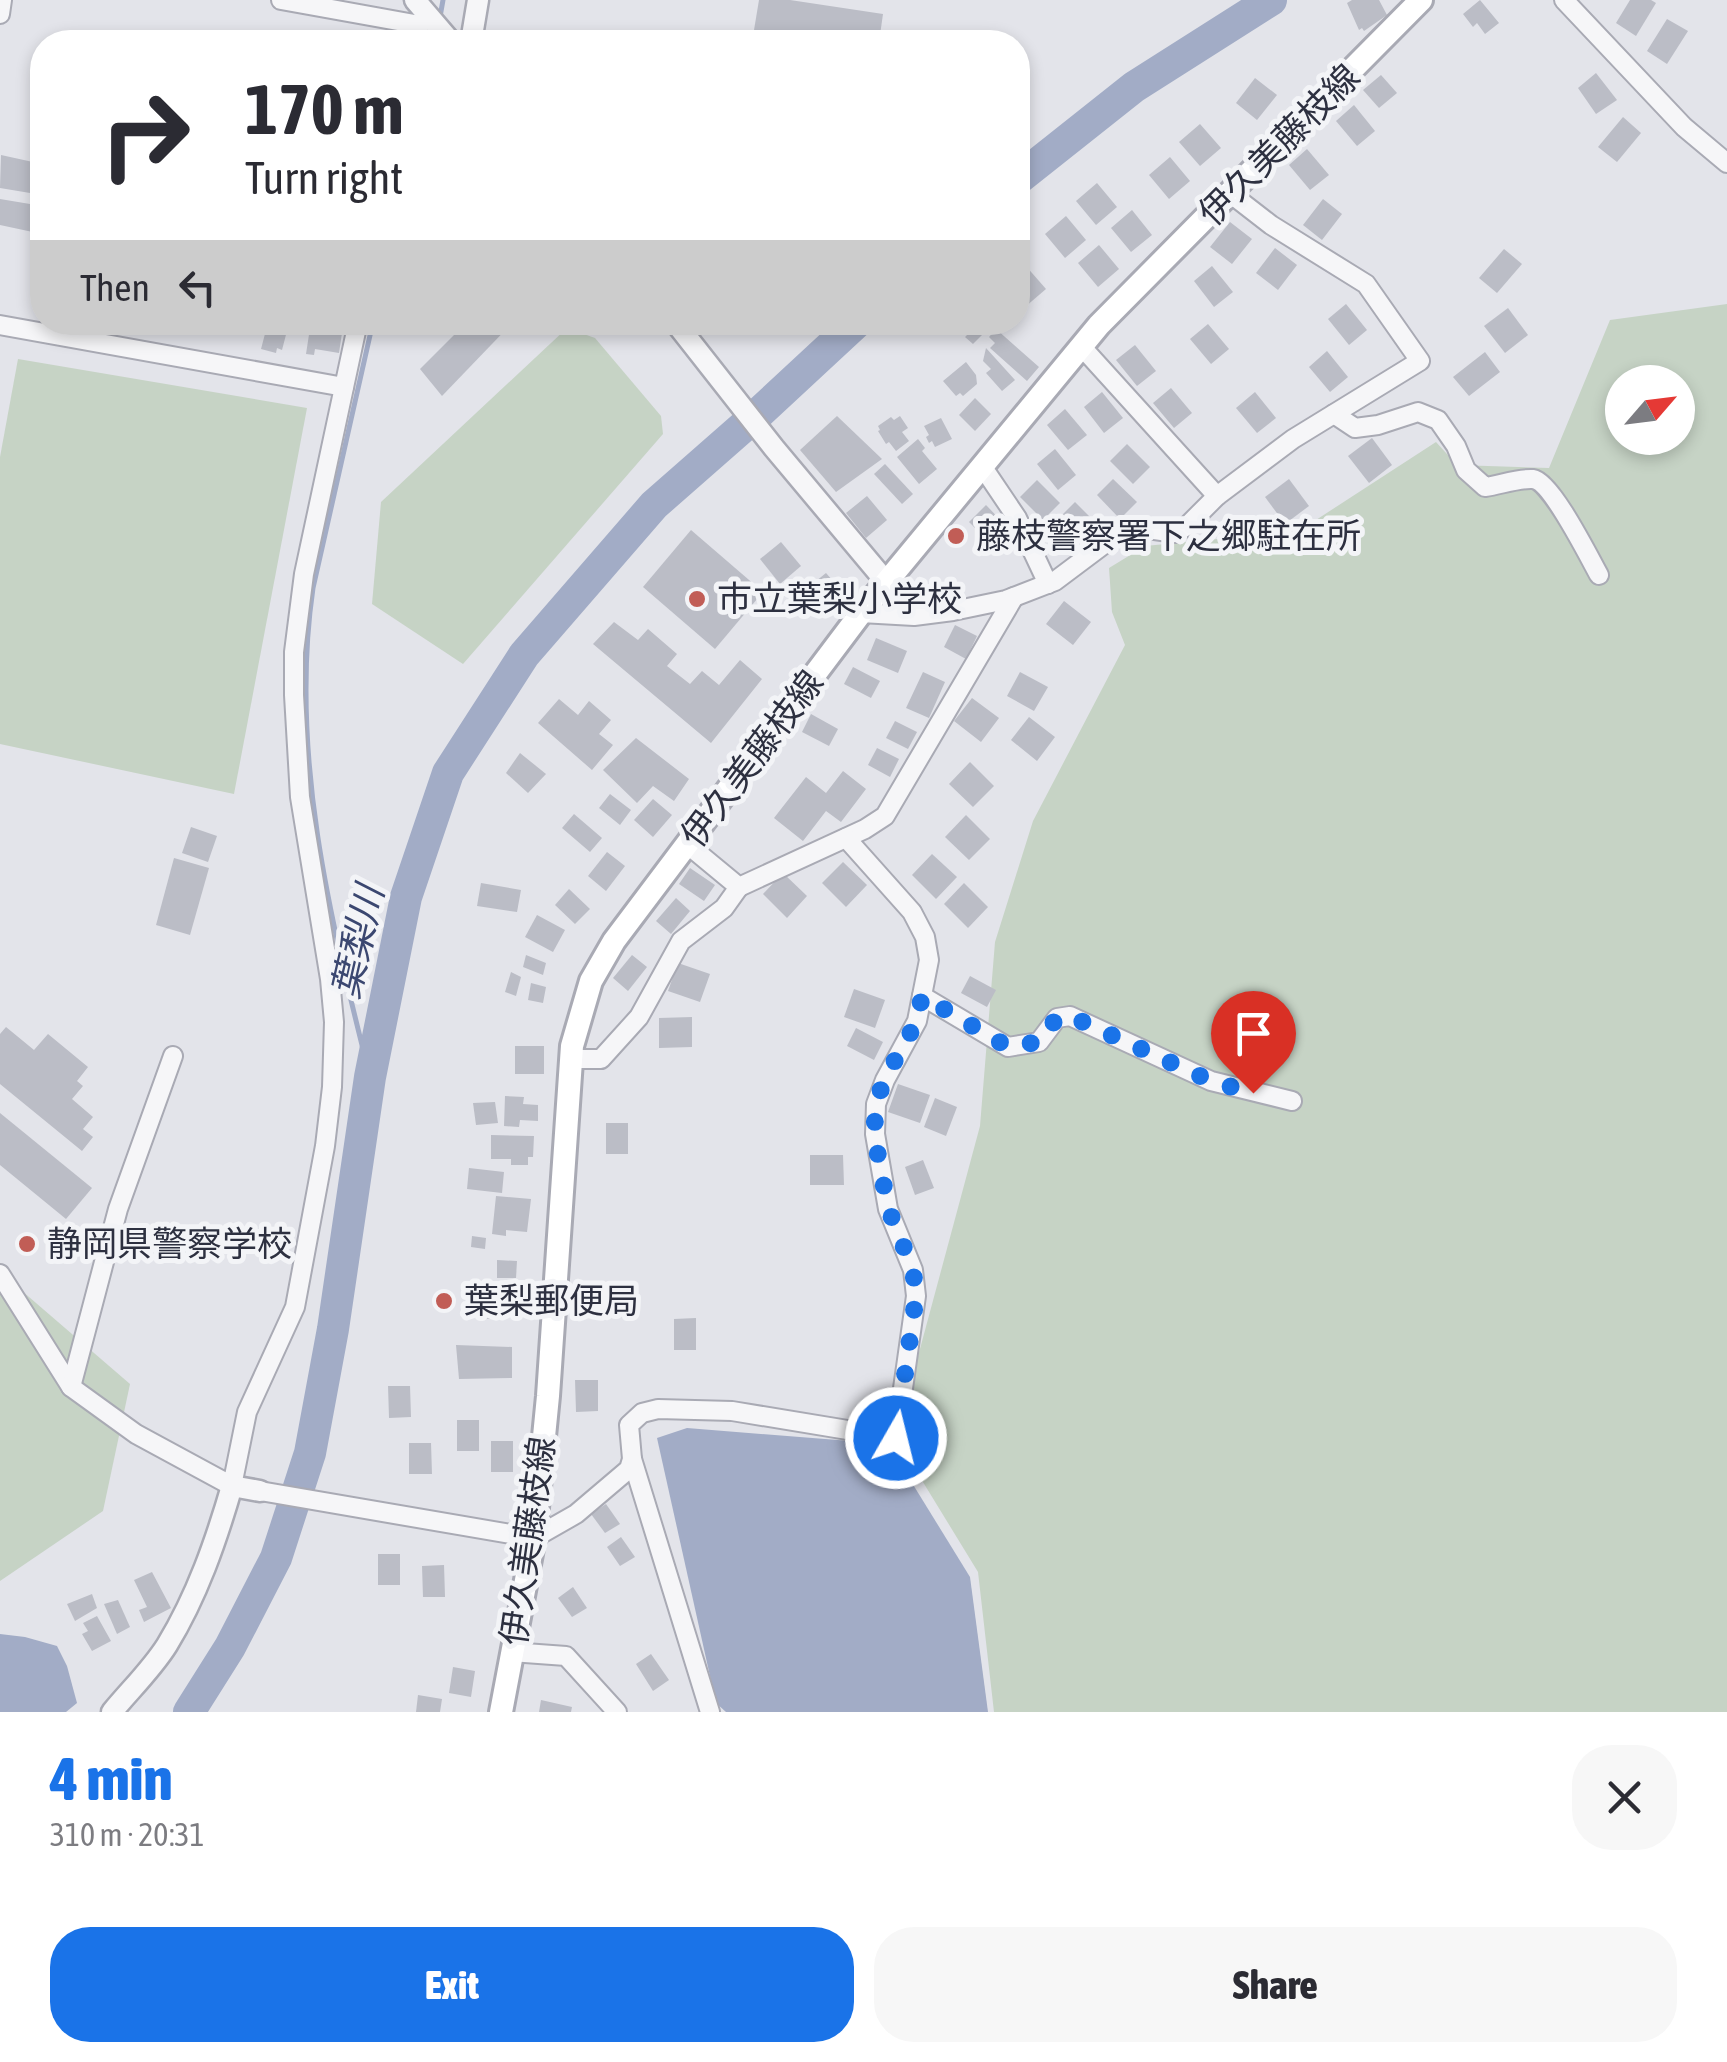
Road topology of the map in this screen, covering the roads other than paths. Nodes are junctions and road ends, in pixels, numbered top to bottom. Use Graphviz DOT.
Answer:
graph roads {
  1 [pos="2,0"];
  2 [pos="282,0"];
  3 [pos="415,0"];
  4 [pos="478,0"];
  5 [pos="1421,0"];
  6 [pos="1564,0"];
  7 [pos="0,14"];
  8 [pos="422,28"];
  9 [pos="473,30"];
  10 [pos="1727,163"];
  11 [pos="1232,194"];
  12 [pos="0,326"];
  13 [pos="30,331"];
  14 [pos="50,335"];
  15 [pos="355,335"];
  16 [pos="686,335"];
  17 [pos="1081,346"];
  18 [pos="344,388"];
  19 [pos="1334,414"];
  20 [pos="982,466"];
  21 [pos="1217,496"];
  22 [pos="1600,575"];
  23 [pos="887,582"];
  24 [pos="1048,584"];
  25 [pos="1014,597"];
  26 [pos="862,613"];
  27 [pos="846,838"];
  28 [pos="687,844"];
  29 [pos="740,887"];
  30 [pos="922,996"];
  31 [pos="173,1056"];
  32 [pos="572,1059"];
  33 [pos="1292,1101"];
  34 [pos="0,1274"];
  35 [pos="71,1387"];
  36 [pos="632,1458"];
  37 [pos="232,1486"];
  38 [pos="260,1491"];
  39 [pos="534,1538"];
  40 [pos="512,1652"];
  41 [pos="112,1712"];
  42 [pos="501,1712"];
  43 [pos="617,1712"];
  44 [pos="710,1712"];
  1 -- 7 [label="street"];
  2 -- 8 [label="street"];
  3 -- 8 [label="street"];
  4 -- 9 [label="street"];
  5 -- 11 [label="main road, 伊久美藤枝線"];
  6 -- 10 [label="street"];
  11 -- 17 [label="main road, 伊久美藤枝線"];
  11 -- 19 [label="street"];
  12 -- 13 [label="street"];
  14 -- 18 [label="street"];
  15 -- 18 [label="street"];
  16 -- 23 [label="street"];
  17 -- 20 [label="main road, 伊久美藤枝線"];
  17 -- 21 [label="street"];
  18 -- 37 [label="street"];
  19 -- 21 [label="street"];
  19 -- 22 [label="street"];
  20 -- 23 [label="main road, 伊久美藤枝線"];
  20 -- 24 [label="street"];
  21 -- 24 [label="street"];
  23 -- 26 [label="main road, 伊久美藤枝線"];
  24 -- 25 [label="street"];
  25 -- 26 [label="street"];
  25 -- 27 [label="street"];
  26 -- 28 [label="main road, 伊久美藤枝線"];
  27 -- 29 [label="street"];
  27 -- 30 [label="street"];
  28 -- 29 [label="street"];
  28 -- 32 [label="main road, 伊久美藤枝線"];
  29 -- 32 [label="street"];
  30 -- 33 [label="street"];
  30 -- 36 [label="street"];
  31 -- 35 [label="street"];
  32 -- 39 [label="main road, 伊久美藤枝線"];
  34 -- 35 [label="street"];
  35 -- 37 [label="street"];
  36 -- 39 [label="street"];
  36 -- 44 [label="street"];
  37 -- 38 [label="street"];
  37 -- 41 [label="street"];
  38 -- 39 [label="street"];
  39 -- 40 [label="main road, 伊久美藤枝線"];
  40 -- 42 [label="main road, 伊久美藤枝線"];
  40 -- 43 [label="street"];
}
